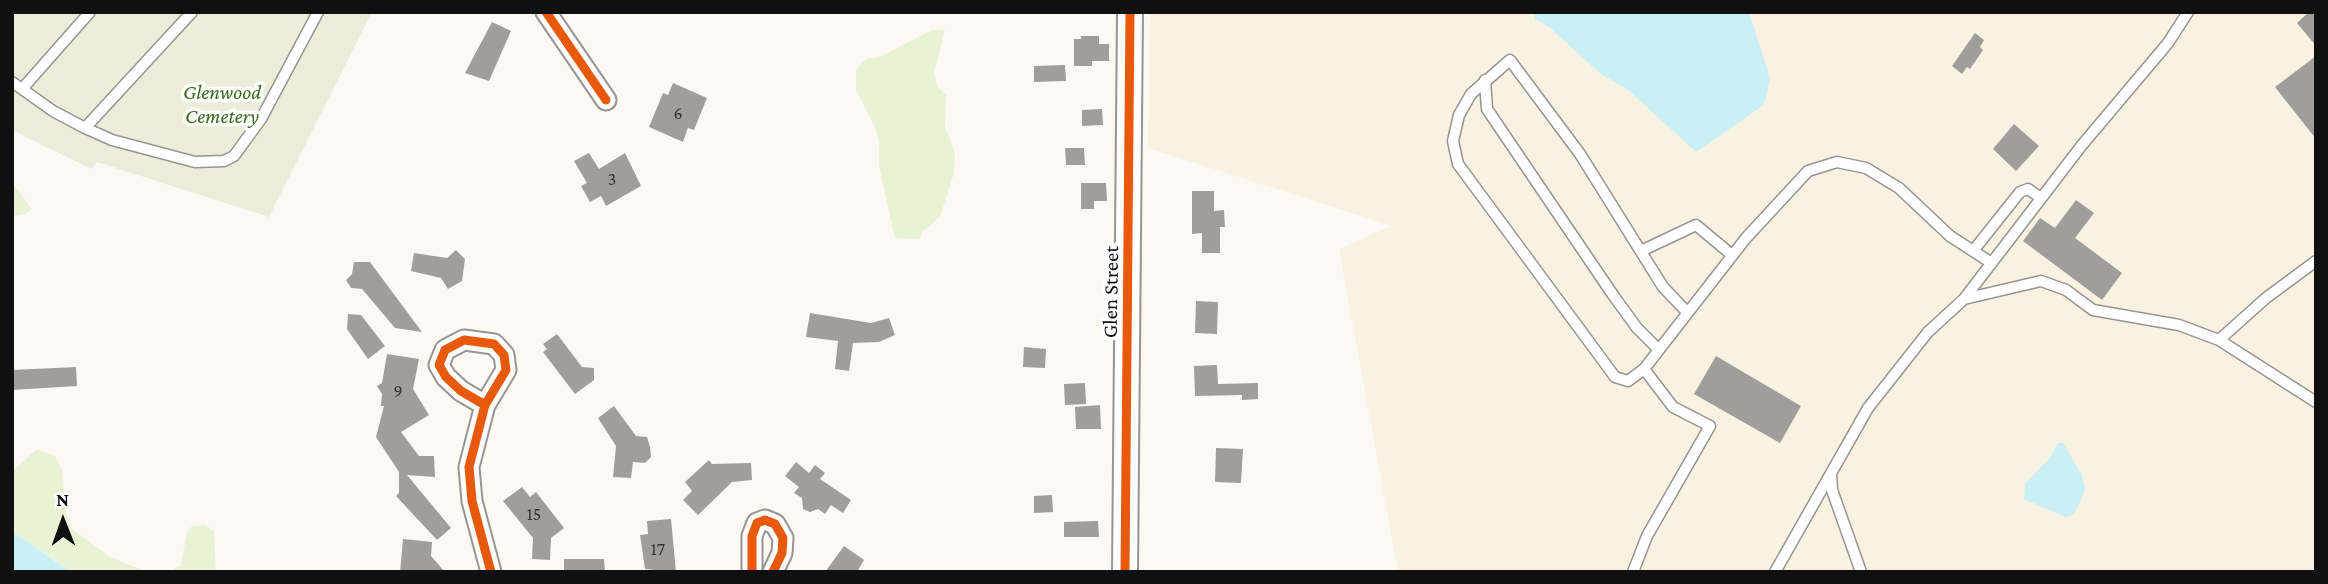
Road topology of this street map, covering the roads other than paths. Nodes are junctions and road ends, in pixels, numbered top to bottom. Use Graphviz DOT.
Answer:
graph roads {
  1 [pos="90,12"];
  2 [pos="192,12"];
  3 [pos="318,12"];
  4 [pos="547,12"];
  5 [pos="1130,12"];
  6 [pos="2188,12"];
  7 [pos="1485,80"];
  8 [pos="12,82"];
  9 [pos="22,89"];
  10 [pos="606,100"];
  11 [pos="85,128"];
  12 [pos="2041,198"];
  13 [pos="1641,251"];
  14 [pos="1973,251"];
  15 [pos="1732,256"];
  16 [pos="2316,261"];
  17 [pos="1990,262"];
  18 [pos="1964,299"];
  19 [pos="1686,312"];
  20 [pos="2219,340"];
  21 [pos="1658,349"];
  22 [pos="1644,369"];
  23 [pos="2316,402"];
  24 [pos="485,405"];
  25 [pos="1831,472"];
  26 [pos="491,572"];
  27 [pos="752,572"];
  28 [pos="773,572"];
  29 [pos="1125,572"];
  30 [pos="1633,572"];
  31 [pos="1775,572"];
  32 [pos="1861,572"];
  1 -- 9 [label="lane"];
  2 -- 11 [label="lane"];
  3 -- 11 [label="lane"];
  4 -- 10 [label="street"];
  5 -- 29 [label="street, Glen Street"];
  6 -- 12 [label="lane"];
  7 -- 13 [label="lane"];
  7 -- 21 [label="lane"];
  7 -- 22 [label="lane"];
  8 -- 9 [label="lane"];
  9 -- 11 [label="lane"];
  12 -- 14 [label="lane"];
  12 -- 17 [label="lane"];
  13 -- 15 [label="lane"];
  13 -- 19 [label="lane"];
  14 -- 15 [label="lane"];
  14 -- 17 [label="lane"];
  15 -- 19 [label="lane"];
  16 -- 20 [label="lane"];
  17 -- 18 [label="lane"];
  18 -- 20 [label="lane"];
  18 -- 25 [label="lane"];
  19 -- 21 [label="lane"];
  20 -- 23 [label="lane"];
  21 -- 22 [label="lane"];
  22 -- 30 [label="lane"];
  24 -- 26 [label="street"];
  25 -- 31 [label="lane"];
  25 -- 32 [label="lane"];
  27 -- 28 [label="street"];
}
